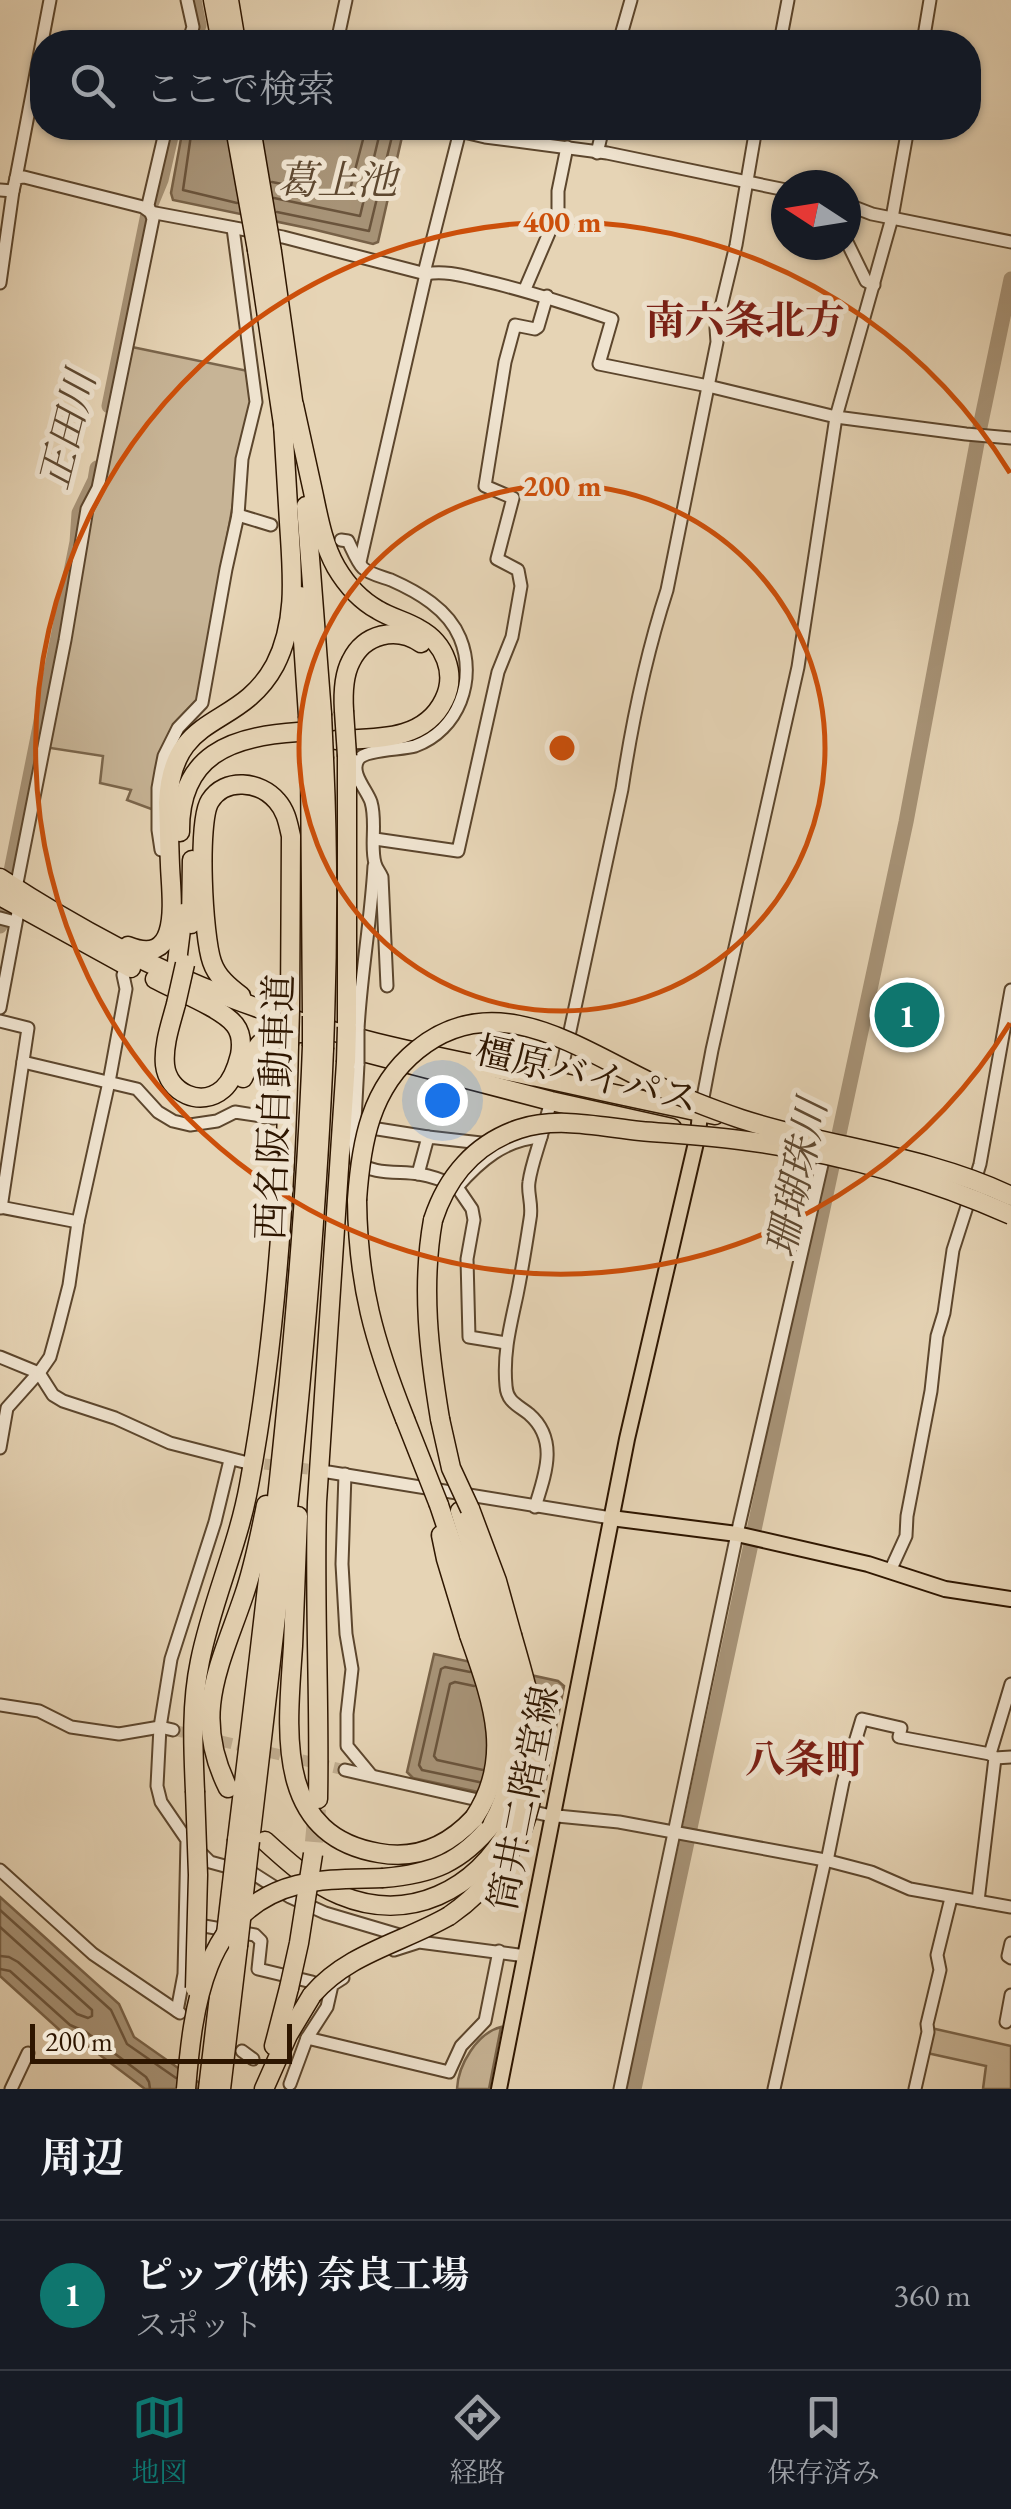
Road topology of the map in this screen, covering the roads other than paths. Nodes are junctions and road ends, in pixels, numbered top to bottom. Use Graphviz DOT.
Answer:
graph roads {
  1 [pos="50,0"];
  2 [pos="187,0"];
  3 [pos="213,0"];
  4 [pos="229,0"];
  5 [pos="346,0"];
  6 [pos="631,0"];
  7 [pos="788,0"];
  8 [pos="930,0"];
  9 [pos="44,30"];
  10 [pos="191,30"];
  11 [pos="224,30"];
  12 [pos="228,30"];
  13 [pos="340,30"];
  14 [pos="622,30"];
  15 [pos="782,30"];
  16 [pos="924,30"];
  17 [pos="30,93"];
  18 [pos="163,140"];
  19 [pos="239,140"];
  20 [pos="252,140"];
  21 [pos="452,140"];
  22 [pos="510,140"];
  23 [pos="601,140"];
  24 [pos="754,140"];
  25 [pos="906,140"];
  26 [pos="566,147"];
  27 [pos="598,153"];
  28 [pos="745,182"];
  29 [pos="10,186"];
  30 [pos="771,187"];
  31 [pos="861,210"];
  32 [pos="150,212"];
  33 [pos="892,218"];
  34 [pos="233,228"];
  35 [pos="1011,242"];
  36 [pos="264,251"];
  37 [pos="856,260"];
  38 [pos="426,274"];
  39 [pos="0,283"];
  40 [pos="874,285"];
  41 [pos="525,289"];
  42 [pos="547,296"];
  43 [pos="708,386"];
  44 [pos="294,405"];
  45 [pos="836,417"];
  46 [pos="283,422"];
  47 [pos="1011,438"];
  48 [pos="238,514"];
  49 [pos="271,524"];
  50 [pos="341,540"];
  51 [pos="360,562"];
  52 [pos="315,715"];
  53 [pos="298,737"];
  54 [pos="375,839"];
  55 [pos="374,861"];
  56 [pos="181,862"];
  57 [pos="14,898"];
  58 [pos="188,912"];
  59 [pos="0,918"];
  60 [pos="126,965"];
  61 [pos="154,979"];
  62 [pos="387,986"];
  63 [pos="1011,990"];
  64 [pos="172,1002"];
  65 [pos="0,1008"];
  66 [pos="268,1011"];
  67 [pos="0,1021"];
  68 [pos="353,1028"];
  69 [pos="307,1043"];
  70 [pos="24,1062"];
  71 [pos="352,1063"];
  72 [pos="109,1082"];
  73 [pos="559,1082"];
  74 [pos="551,1101"];
  75 [pos="700,1112"];
  76 [pos="274,1118"];
  77 [pos="360,1126"];
  78 [pos="751,1132"];
  79 [pos="698,1134"];
  80 [pos="428,1137"];
  81 [pos="541,1137"];
  82 [pos="505,1146"];
  83 [pos="824,1160"];
  84 [pos="418,1174"];
  85 [pos="976,1177"];
  86 [pos="457,1187"];
  87 [pos="1011,1191"];
  88 [pos="970,1197"];
  89 [pos="1,1208"];
  90 [pos="1011,1213"];
  91 [pos="78,1222"];
  92 [pos="298,1284"];
  93 [pos="506,1343"];
  94 [pos="0,1357"];
  95 [pos="303,1370"];
  96 [pos="38,1373"];
  97 [pos="0,1448"];
  98 [pos="328,1472"];
  99 [pos="345,1474"];
  100 [pos="536,1507"];
  101 [pos="611,1518"];
  102 [pos="738,1534"];
  103 [pos="890,1571"];
  104 [pos="1011,1599"];
  105 [pos="491,1635"];
  106 [pos="1011,1684"];
  107 [pos="0,1705"];
  108 [pos="166,1728"];
  109 [pos="992,1756"];
  110 [pos="1011,1756"];
  111 [pos="345,1770"];
  112 [pos="372,1776"];
  113 [pos="228,1788"];
  114 [pos="318,1799"];
  115 [pos="554,1816"];
  116 [pos="500,1825"];
  117 [pos="676,1832"];
  118 [pos="188,1840"];
  119 [pos="251,1840"];
  120 [pos="314,1848"];
  121 [pos="826,1860"];
  122 [pos="0,1870"];
  123 [pos="951,1898"];
  124 [pos="978,1901"];
  125 [pos="1011,1907"];
  126 [pos="187,1922"];
  127 [pos="420,1942"];
  128 [pos="1011,1943"];
  129 [pos="499,1951"];
  130 [pos="526,1956"];
  131 [pos="1011,1958"];
  132 [pos="1011,1994"];
  133 [pos="320,1995"];
  134 [pos="177,2011"];
  135 [pos="1006,2022"];
  136 [pos="194,2031"];
  137 [pos="308,2038"];
  138 [pos="242,2052"];
  139 [pos="28,2053"];
  140 [pos="254,2060"];
  141 [pos="218,2061"];
  142 [pos="289,2083"];
  143 [pos="12,2089"];
  144 [pos="186,2089"];
  145 [pos="208,2089"];
  146 [pos="221,2089"];
  147 [pos="264,2089"];
  148 [pos="498,2089"];
  149 [pos="620,2089"];
  150 [pos="774,2089"];
  151 [pos="916,2089"];
  1 -- 9 [label="street"];
  2 -- 10 [label="street"];
  3 -- 11 [label="highway"];
  4 -- 12 [label="highway"];
  5 -- 13 [label="street"];
  6 -- 14 [label="street"];
  7 -- 15 [label="street"];
  8 -- 16 [label="street"];
  17 -- 29 [label="street"];
  18 -- 32 [label="street"];
  19 -- 36 [label="highway, 西名阪自動車道, bridge"];
  20 -- 36 [label="highway, 西名阪自動車道, bridge"];
  21 -- 38 [label="street"];
  22 -- 26 [label="street"];
  23 -- 27 [label="street"];
  24 -- 28 [label="street"];
  25 -- 33 [label="street"];
  26 -- 27 [label="street"];
  26 -- 41 [label="street"];
  27 -- 28 [label="street"];
  28 -- 30 [label="street"];
  28 -- 43 [label="street"];
  29 -- 32 [label="street"];
  29 -- 39 [label="street"];
  31 -- 33 [label="street"];
  32 -- 34 [label="street"];
  32 -- 57 [label="street"];
  33 -- 35 [label="street"];
  33 -- 40 [label="street"];
  34 -- 38 [label="street"];
  34 -- 48 [label="street"];
  36 -- 44 [label="highway, 西名阪自動車道"];
  36 -- 46 [label="highway, 西名阪自動車道"];
  37 -- 40 [label="street"];
  38 -- 41 [label="street"];
  38 -- 51 [label="street"];
  40 -- 45 [label="street"];
  41 -- 42 [label="street"];
  42 -- 43 [label="street"];
  42 -- 54 [label="street"];
  43 -- 45 [label="street"];
  43 -- 73 [label="street"];
  44 -- 52 [label="highway, 西名阪自動車道"];
  44 -- 68 [label="highway, bridge"];
  45 -- 47 [label="street"];
  45 -- 75 [label="street"];
  46 -- 52 [label="highway, 西名阪自動車道"];
  46 -- 56 [label="highway"];
  48 -- 49 [label="street"];
  48 -- 56 [label="street"];
  50 -- 51 [label="street"];
  51 -- 54 [label="street"];
  52 -- 69 [label="highway, 西名阪自動車道, bridge"];
  53 -- 56 [label="highway"];
  54 -- 55 [label="street"];
  55 -- 62 [label="street"];
  55 -- 68 [label="street"];
  56 -- 58 [label="highway"];
  56 -- 58 [label="highway"];
  56 -- 58 [label="highway"];
  56 -- 69 [label="highway, bridge"];
  57 -- 58 [label="highway"];
  57 -- 59 [label="street"];
  57 -- 60 [label="highway"];
  57 -- 65 [label="street"];
  57 -- 66 [label="highway"];
  58 -- 64 [label="highway"];
  58 -- 66 [label="highway"];
  60 -- 61 [label="highway"];
  60 -- 72 [label="street"];
  61 -- 64 [label="highway"];
  61 -- 69 [label="highway, 橿原バイパス"];
  63 -- 85 [label="street"];
  64 -- 69 [label="highway"];
  66 -- 73 [label="highway, 橿原バイパス"];
  67 -- 70 [label="street"];
  68 -- 71 [label="highway, bridge"];
  69 -- 74 [label="highway, 橿原バイパス"];
  69 -- 92 [label="highway, 西名阪自動車道"];
  69 -- 95 [label="highway, 西名阪自動車道"];
  69 -- 136 [label="highway, bridge"];
  70 -- 72 [label="street"];
  70 -- 89 [label="street"];
  71 -- 84 [label="street"];
  71 -- 114 [label="highway"];
  72 -- 76 [label="street"];
  72 -- 91 [label="street"];
  73 -- 75 [label="highway, 橿原バイパス"];
  74 -- 79 [label="highway, 橿原バイパス"];
  74 -- 81 [label="street"];
  75 -- 79 [label="main road, 筒井二階堂線"];
  75 -- 85 [label="highway, 橿原バイパス, bridge"];
  77 -- 80 [label="street"];
  78 -- 87 [label="highway, bridge"];
  78 -- 90 [label="highway, bridge"];
  78 -- 105 [label="highway, bridge"];
  78 -- 105 [label="highway, bridge"];
  79 -- 83 [label="highway, 橿原バイパス"];
  79 -- 101 [label="main road, 筒井二階堂線"];
  80 -- 82 [label="street"];
  80 -- 84 [label="street"];
  81 -- 82 [label="street"];
  81 -- 93 [label="street"];
  82 -- 86 [label="street"];
  83 -- 88 [label="highway, 橿原バイパス, bridge"];
  83 -- 102 [label="street"];
  84 -- 86 [label="street"];
  85 -- 87 [label="highway, 橿原バイパス"];
  86 -- 93 [label="street"];
  88 -- 90 [label="highway, 橿原バイパス"];
  88 -- 103 [label="street"];
  89 -- 91 [label="street"];
  91 -- 96 [label="street"];
  92 -- 113 [label="highway"];
  92 -- 119 [label="highway, 西名阪自動車道"];
  93 -- 100 [label="street"];
  94 -- 96 [label="street"];
  95 -- 116 [label="highway"];
  95 -- 119 [label="highway, 西名阪自動車道"];
  96 -- 97 [label="street"];
  96 -- 108 [label="street"];
  98 -- 99 [label="street"];
  99 -- 100 [label="street"];
  99 -- 112 [label="street"];
  100 -- 101 [label="street"];
  101 -- 102 [label="main road"];
  101 -- 115 [label="main road, 筒井二階堂線"];
  102 -- 103 [label="main road"];
  102 -- 117 [label="street"];
  103 -- 104 [label="main road"];
  105 -- 116 [label="highway, bridge"];
  105 -- 116 [label="highway, bridge"];
  106 -- 109 [label="street"];
  107 -- 108 [label="street"];
  108 -- 118 [label="street"];
  109 -- 110 [label="street"];
  109 -- 121 [label="street"];
  109 -- 124 [label="street"];
  111 -- 112 [label="street"];
  112 -- 115 [label="street"];
  115 -- 117 [label="street"];
  115 -- 130 [label="main road, 筒井二階堂線"];
  116 -- 119 [label="highway"];
  116 -- 133 [label="highway, bridge"];
  116 -- 136 [label="highway, bridge"];
  117 -- 121 [label="street"];
  117 -- 149 [label="street"];
  118 -- 126 [label="street"];
  118 -- 127 [label="street"];
  119 -- 141 [label="highway, 西名阪自動車道, bridge"];
  120 -- 147 [label="highway, bridge"];
  121 -- 123 [label="street"];
  121 -- 150 [label="street"];
  122 -- 134 [label="street"];
  123 -- 124 [label="street"];
  123 -- 151 [label="street"];
  124 -- 125 [label="street"];
  126 -- 133 [label="street"];
  126 -- 134 [label="street"];
  127 -- 129 [label="street"];
  127 -- 133 [label="street"];
  128 -- 131 [label="street"];
  129 -- 130 [label="street"];
  129 -- 137 [label="street"];
  130 -- 148 [label="main road, 筒井二階堂線"];
  132 -- 135 [label="street"];
  133 -- 137 [label="street"];
  133 -- 147 [label="highway"];
  134 -- 136 [label="street"];
  136 -- 144 [label="highway, bridge"];
  137 -- 142 [label="street"];
  138 -- 140 [label="street"];
  139 -- 143 [label="street"];
  141 -- 145 [label="highway, 西名阪自動車道"];
  141 -- 146 [label="highway, 西名阪自動車道"];
}
